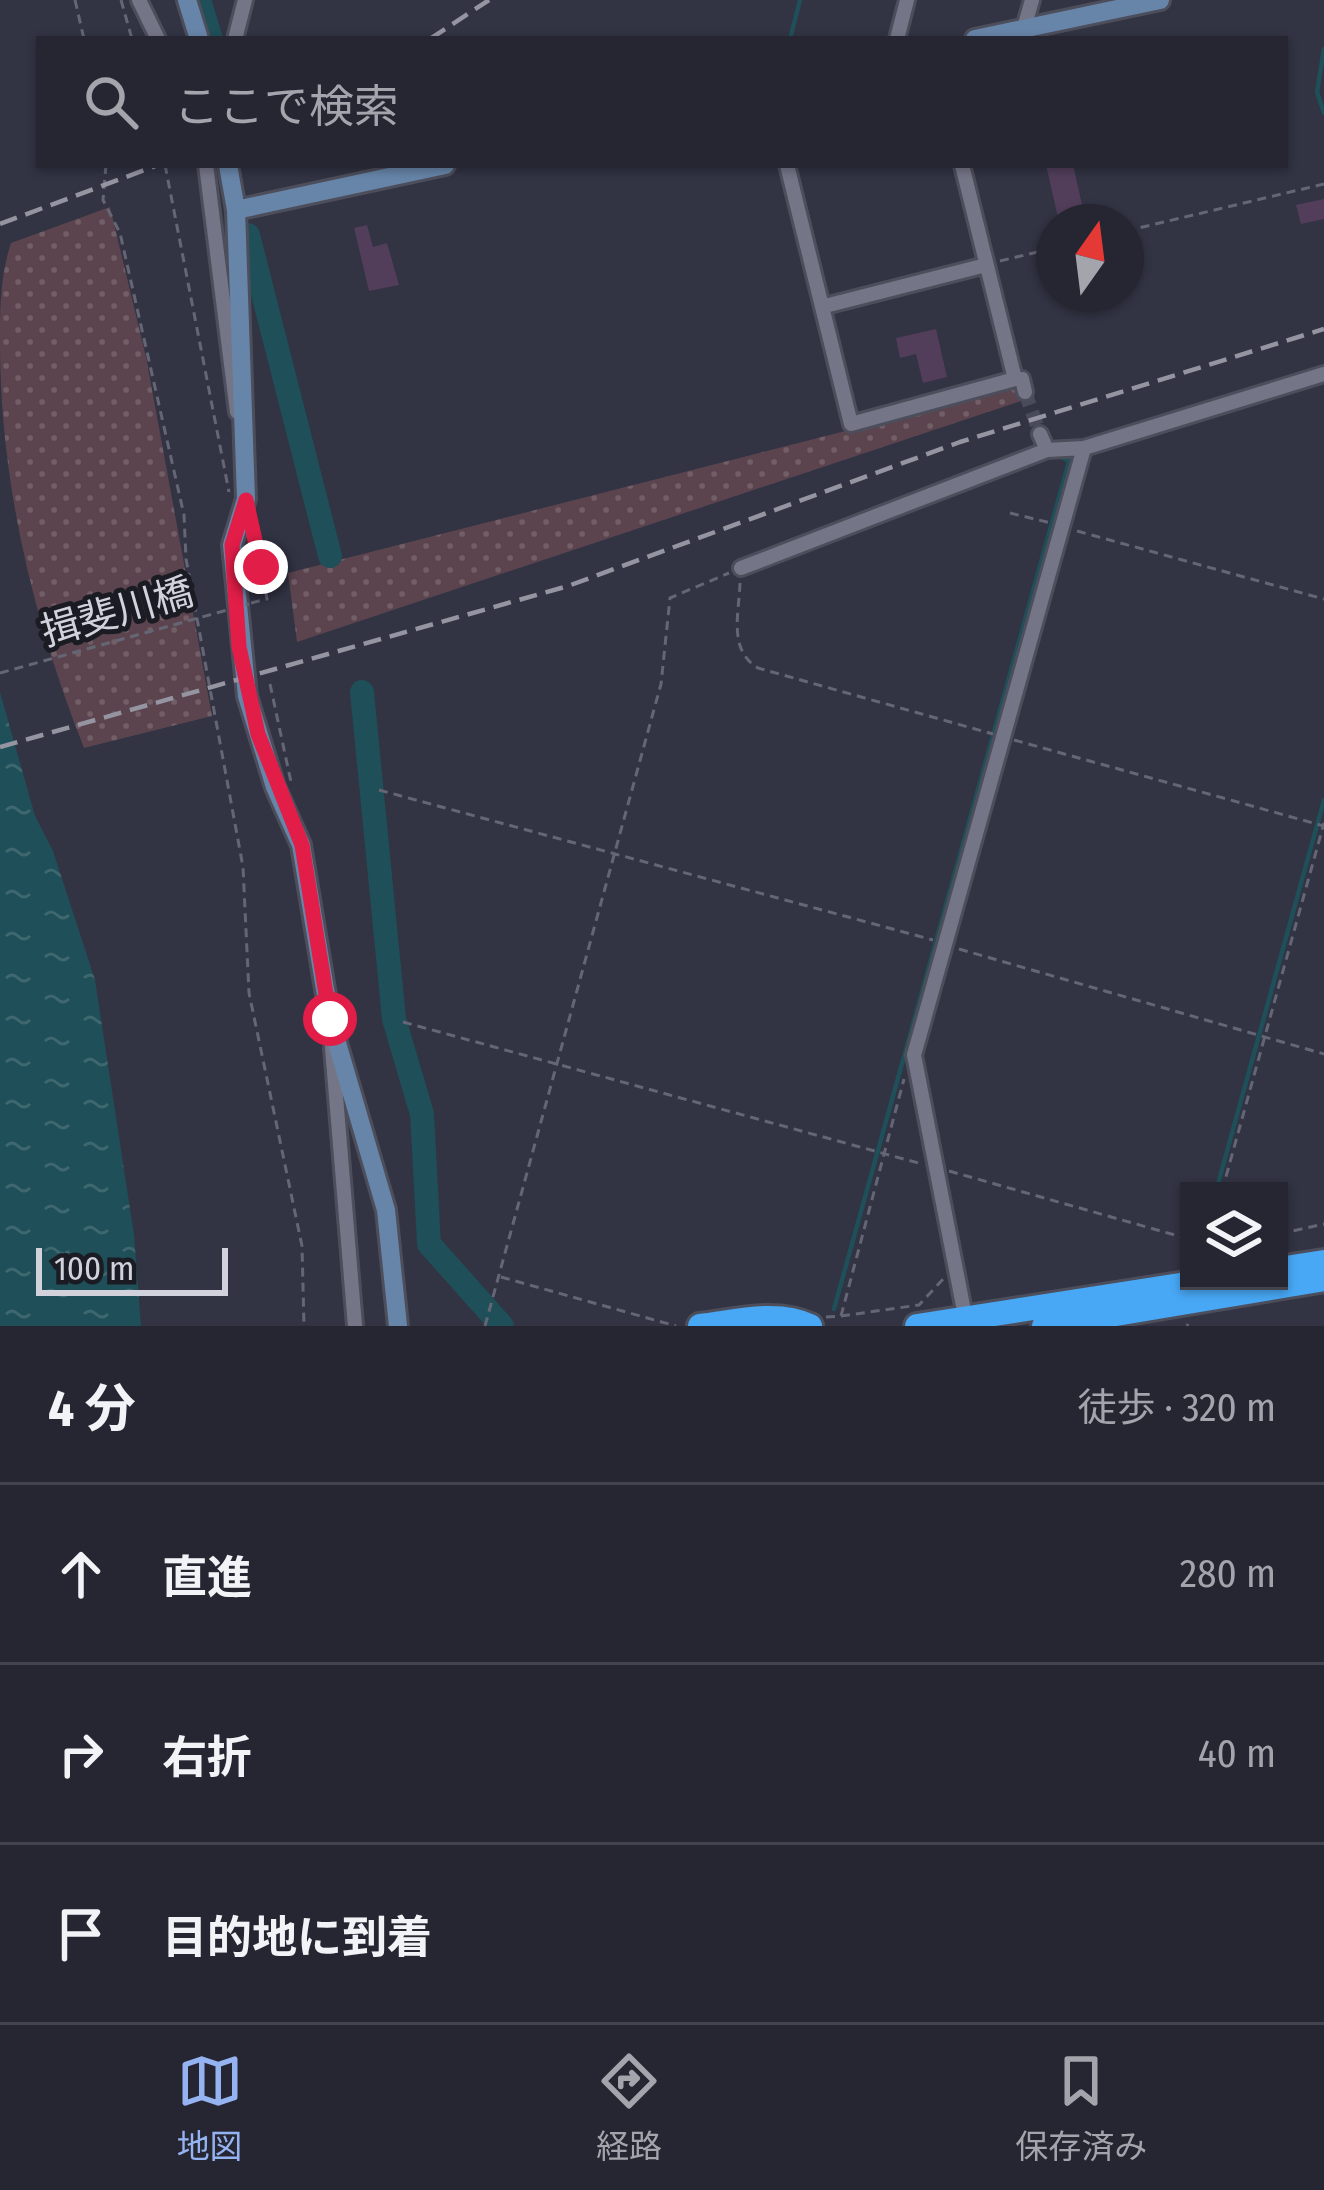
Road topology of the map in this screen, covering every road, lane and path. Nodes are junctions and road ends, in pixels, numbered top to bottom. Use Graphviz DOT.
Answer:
graph roads {
  1 [pos="75,0"];
  2 [pos="121,0"];
  3 [pos="139,0"];
  4 [pos="187,0"];
  5 [pos="245,0"];
  6 [pos="907,0"];
  7 [pos="1032,0"];
  8 [pos="1160,0"];
  9 [pos="1024,28"];
  10 [pos="83,36"];
  11 [pos="131,36"];
  12 [pos="157,36"];
  13 [pos="198,36"];
  14 [pos="236,36"];
  15 [pos="898,36"];
  16 [pos="988,36"];
  17 [pos="106,168"];
  18 [pos="166,168"];
  19 [pos="206,168"];
  20 [pos="229,168"];
  21 [pos="431,168"];
  22 [pos="788,168"];
  23 [pos="963,168"];
  24 [pos="1324,184"];
  25 [pos="236,211"];
  26 [pos="1144,227"];
  27 [pos="1036,252"];
  28 [pos="986,265"];
  29 [pos="825,306"];
  30 [pos="1324,374"];
  31 [pos="1015,379"];
  32 [pos="1025,392"];
  33 [pos="241,434"];
  34 [pos="1040,434"];
  35 [pos="1084,448"];
  36 [pos="1047,450"];
  37 [pos="246,500"];
  38 [pos="1010,512"];
  39 [pos="1061,526"];
  40 [pos="236,529"];
  41 [pos="741,568"];
  42 [pos="1324,599"];
  43 [pos="0,673"];
  44 [pos="270,684"];
  45 [pos="1003,737"];
  46 [pos="379,790"];
  47 [pos="293,793"];
  48 [pos="1324,825"];
  49 [pos="615,854"];
  50 [pos="944,945"];
  51 [pos="330,1019"];
  52 [pos="403,1022"];
  53 [pos="1267,1038"];
  54 [pos="1324,1054"];
  55 [pos="914,1055"];
  56 [pos="556,1063"];
  57 [pos="883,1154"];
  58 [pos="935,1167"];
  59 [pos="1225,1182"];
  60 [pos="1324,1224"];
  61 [pos="1288,1232"];
  62 [pos="1180,1236"];
  63 [pos="1324,1262"];
  64 [pos="954,1267"];
  65 [pos="1288,1268"];
  66 [pos="500,1276"];
  67 [pos="1324,1280"];
  68 [pos="1180,1285"];
  69 [pos="841,1316"];
  70 [pos="966,1322"];
  71 [pos="803,1323"];
  72 [pos="304,1326"];
  73 [pos="355,1326"];
  74 [pos="398,1326"];
  75 [pos="485,1326"];
  76 [pos="676,1326"];
  77 [pos="700,1326"];
  78 [pos="917,1326"];
  79 [pos="1044,1326"];
  1 -- 10 [label="path"];
  2 -- 11 [label="path"];
  3 -- 12 [label="street"];
  4 -- 13 [label="street"];
  5 -- 14 [label="street"];
  6 -- 15 [label="street"];
  7 -- 9 [label="street"];
  8 -- 9 [label="street"];
  9 -- 16 [label="street"];
  17 -- 72 [label="path"];
  18 -- 40 [label="path"];
  19 -- 33 [label="street"];
  20 -- 25 [label="street"];
  21 -- 25 [label="street"];
  22 -- 29 [label="street"];
  23 -- 28 [label="street"];
  24 -- 26 [label="path"];
  25 -- 33 [label="street"];
  27 -- 28 [label="path"];
  28 -- 29 [label="street"];
  28 -- 31 [label="street"];
  29 -- 31 [label="street"];
  30 -- 35 [label="street"];
  31 -- 32 [label="street"];
  33 -- 37 [label="street"];
  34 -- 36 [label="street"];
  35 -- 36 [label="street"];
  35 -- 39 [label="street"];
  36 -- 41 [label="street"];
  37 -- 40 [label="street"];
  37 -- 43 [label="path, 揖斐川橋, bridge"];
  38 -- 39 [label="path"];
  39 -- 42 [label="path"];
  39 -- 45 [label="street"];
  40 -- 51 [label="street"];
  41 -- 45 [label="path"];
  41 -- 49 [label="path"];
  44 -- 47 [label="path"];
  45 -- 48 [label="path"];
  45 -- 50 [label="street"];
  46 -- 49 [label="path"];
  48 -- 53 [label="path"];
  49 -- 50 [label="path"];
  49 -- 56 [label="path"];
  50 -- 53 [label="path"];
  50 -- 55 [label="street"];
  51 -- 73 [label="street"];
  51 -- 74 [label="street"];
  52 -- 56 [label="path"];
  53 -- 54 [label="path"];
  53 -- 59 [label="path"];
  55 -- 57 [label="path"];
  55 -- 58 [label="street"];
  56 -- 57 [label="path"];
  56 -- 66 [label="path"];
  57 -- 58 [label="path"];
  57 -- 69 [label="path"];
  58 -- 62 [label="path"];
  58 -- 64 [label="street"];
  60 -- 61 [label="path"];
  63 -- 65 [label="highway"];
  64 -- 69 [label="path"];
  64 -- 70 [label="street"];
  66 -- 75 [label="path"];
  66 -- 76 [label="path"];
  67 -- 79 [label="highway"];
  68 -- 70 [label="highway"];
  69 -- 71 [label="path"];
  70 -- 78 [label="highway"];
  71 -- 77 [label="highway"];
}
